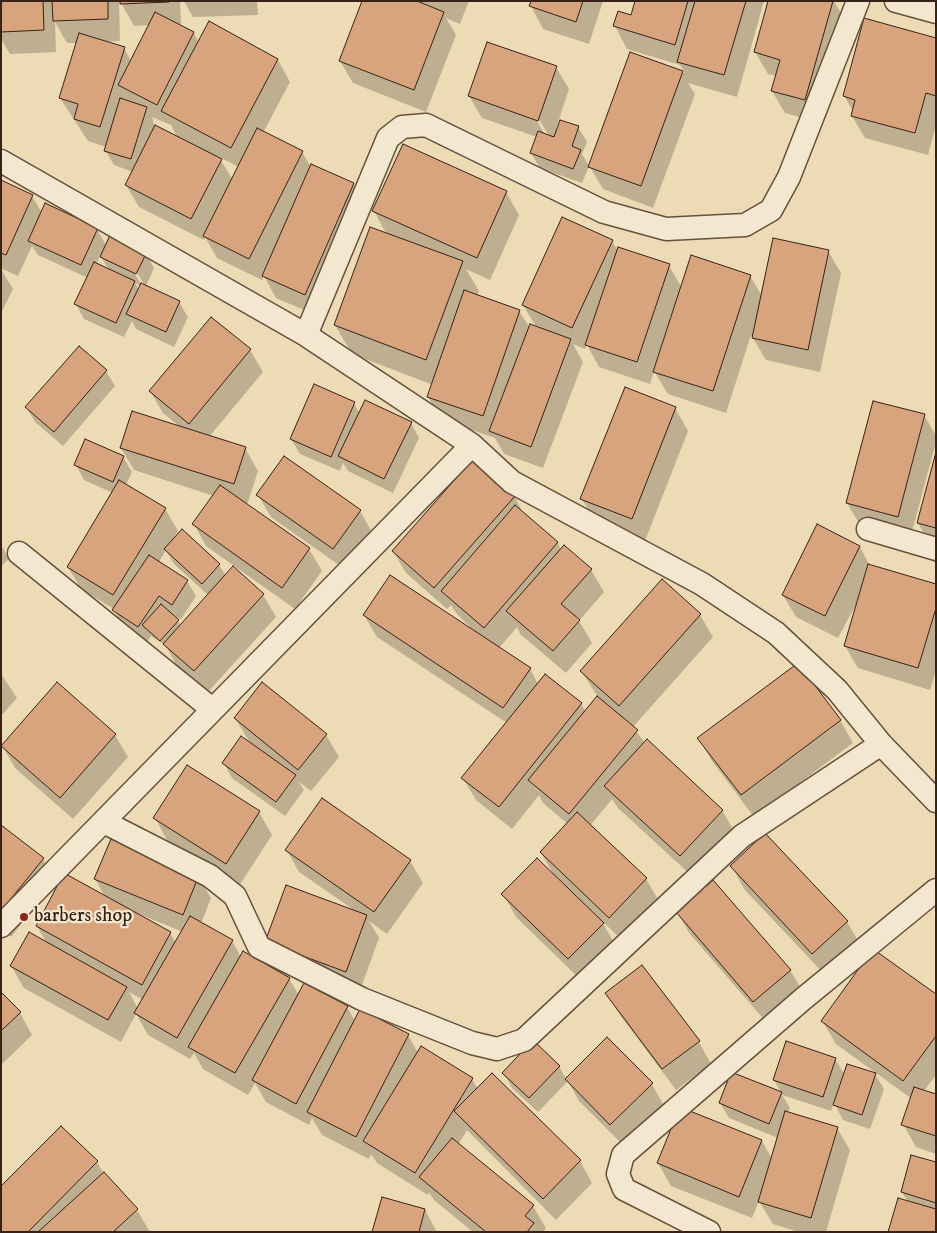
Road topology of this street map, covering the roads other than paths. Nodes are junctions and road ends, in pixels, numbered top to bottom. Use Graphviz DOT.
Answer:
graph roads {
  1 [pos="858,1"];
  2 [pos="896,1"];
  3 [pos="936,12"];
  4 [pos="1,161"];
  5 [pos="306,335"];
  6 [pos="472,445"];
  7 [pos="868,529"];
  8 [pos="936,549"];
  9 [pos="19,553"];
  10 [pos="212,709"];
  11 [pos="881,744"];
  12 [pos="936,801"];
  13 [pos="104,822"];
  14 [pos="936,890"];
  15 [pos="1,926"];
  16 [pos="709,1232"];
  1 -- 5 [label="street"];
  2 -- 3 [label="street"];
  4 -- 5 [label="street"];
  5 -- 6 [label="street"];
  6 -- 10 [label="street"];
  6 -- 11 [label="street"];
  7 -- 8 [label="street"];
  9 -- 10 [label="street"];
  10 -- 13 [label="street"];
  11 -- 12 [label="street"];
  11 -- 13 [label="street"];
  13 -- 15 [label="street"];
  14 -- 16 [label="street"];
}
